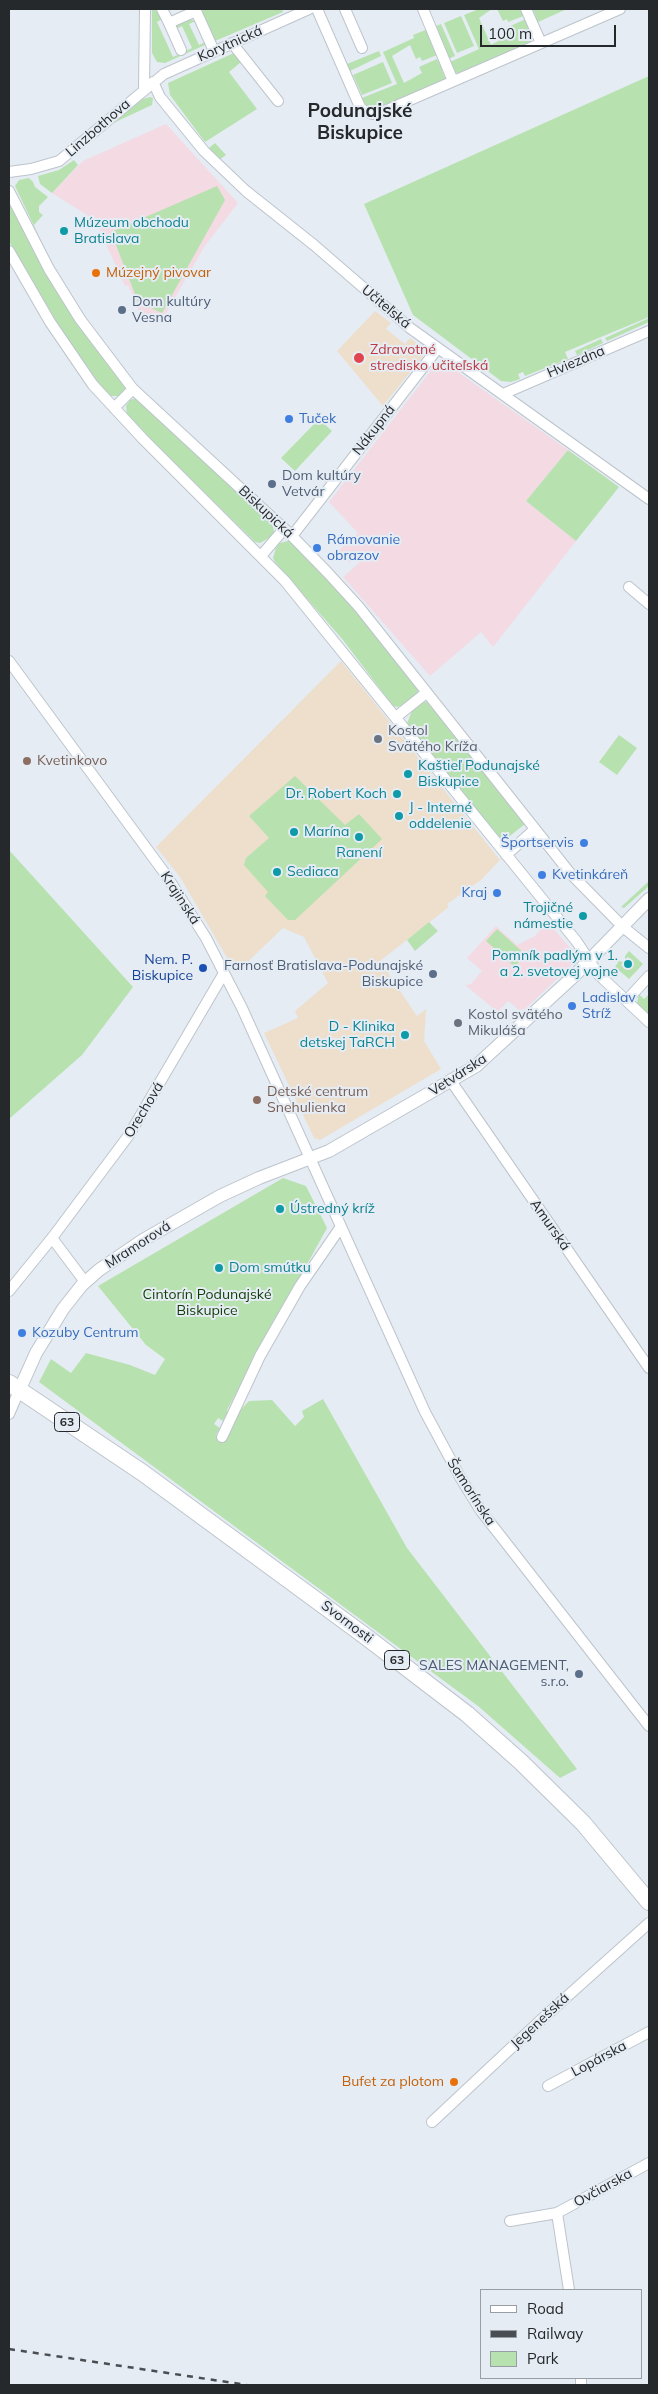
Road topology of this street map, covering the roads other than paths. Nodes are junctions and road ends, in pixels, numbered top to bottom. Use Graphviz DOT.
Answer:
graph roads {
  1 [pos="145,9"];
  2 [pos="162,9"];
  3 [pos="309,9"];
  4 [pos="317,9"];
  5 [pos="344,9"];
  6 [pos="423,9"];
  7 [pos="526,9"];
  8 [pos="620,9"];
  9 [pos="169,23"];
  10 [pos="541,42"];
  11 [pos="232,43"];
  12 [pos="362,48"];
  13 [pos="181,50"];
  14 [pos="214,51"];
  15 [pos="453,81"];
  16 [pos="153,82"];
  17 [pos="144,88"];
  18 [pos="278,101"];
  19 [pos="9,172"];
  20 [pos="9,191"];
  21 [pos="9,251"];
  22 [pos="649,331"];
  23 [pos="438,348"];
  24 [pos="133,389"];
  25 [pos="503,394"];
  26 [pos="114,408"];
  27 [pos="649,499"];
  28 [pos="288,532"];
  29 [pos="261,556"];
  30 [pos="629,587"];
  31 [pos="649,604"];
  32 [pos="9,661"];
  33 [pos="426,693"];
  34 [pos="396,717"];
  35 [pos="534,830"];
  36 [pos="506,855"];
  37 [pos="649,899"];
  38 [pos="623,927"];
  39 [pos="649,948"];
  40 [pos="588,960"];
  41 [pos="224,973"];
  42 [pos="649,976"];
  43 [pos="627,1000"];
  44 [pos="649,1022"];
  45 [pos="451,1081"];
  46 [pos="310,1159"];
  47 [pos="340,1228"];
  48 [pos="52,1238"];
  49 [pos="85,1282"];
  50 [pos="9,1291"];
  51 [pos="645,1354"];
  52 [pos="649,1368"];
  53 [pos="14,1387"];
  54 [pos="9,1414"];
  55 [pos="222,1437"];
  56 [pos="649,1726"];
  57 [pos="649,1902"];
  58 [pos="649,1923"];
  59 [pos="649,2032"];
  60 [pos="548,2086"];
  61 [pos="432,2122"];
  62 [pos="649,2163"];
  63 [pos="557,2213"];
  64 [pos="510,2221"];
  65 [pos="569,2289"];
  1 -- 17 [label="street"];
  2 -- 9 [label="street"];
  3 -- 11 [label="street, Korytnická"];
  4 -- 15 [label="street"];
  5 -- 12 [label="street"];
  6 -- 15 [label="street"];
  7 -- 10 [label="street"];
  8 -- 10 [label="street"];
  9 -- 13 [label="street"];
  9 -- 14 [label="street"];
  10 -- 15 [label="street"];
  11 -- 14 [label="street, Korytnická"];
  11 -- 18 [label="street"];
  14 -- 16 [label="street, Korytnická"];
  16 -- 17 [label="street, Linzbothova"];
  16 -- 23 [label="street, Učiteľská"];
  17 -- 19 [label="street, Linzbothova"];
  20 -- 24 [label="street, Biskupická"];
  21 -- 26 [label="street"];
  22 -- 25 [label="street, Hviezdna"];
  23 -- 25 [label="street, Učiteľská"];
  23 -- 28 [label="street, Nákupná"];
  24 -- 26 [label="street"];
  24 -- 28 [label="street, Biskupická"];
  25 -- 27 [label="street, Učiteľská"];
  26 -- 29 [label="street"];
  28 -- 29 [label="street, Nákupná"];
  28 -- 33 [label="street, Biskupická"];
  29 -- 34 [label="street"];
  30 -- 31 [label="street"];
  32 -- 41 [label="street, Krajinská"];
  33 -- 34 [label="street"];
  33 -- 35 [label="street, Biskupická"];
  34 -- 36 [label="street"];
  35 -- 36 [label="street"];
  35 -- 38 [label="street"];
  36 -- 40 [label="street"];
  37 -- 38 [label="street, Vetvárska"];
  38 -- 39 [label="street"];
  38 -- 40 [label="street, Vetvárska"];
  40 -- 43 [label="street"];
  40 -- 45 [label="street, Vetvárska"];
  41 -- 46 [label="street, Krajinská"];
  41 -- 48 [label="street, Orechová"];
  42 -- 43 [label="street"];
  43 -- 44 [label="street"];
  45 -- 46 [label="street, Vetvárska"];
  45 -- 51 [label="street, Amurská"];
  46 -- 47 [label="street, Šamorínska"];
  46 -- 49 [label="street, Mramorová"];
  47 -- 55 [label="street"];
  47 -- 56 [label="street, Šamorínska"];
  48 -- 49 [label="street"];
  48 -- 50 [label="street, Orechová"];
  49 -- 53 [label="street, Mramorová"];
  51 -- 52 [label="street, Amurská"];
  53 -- 54 [label="street"];
  53 -- 57 [label="main road, Svornosti / 63"];
  58 -- 61 [label="street, Jegenešská"];
  59 -- 60 [label="street, Lopárska"];
  62 -- 63 [label="street, Ovčiarska"];
  63 -- 64 [label="street, Ovčiarska"];
  63 -- 65 [label="street"];
}
